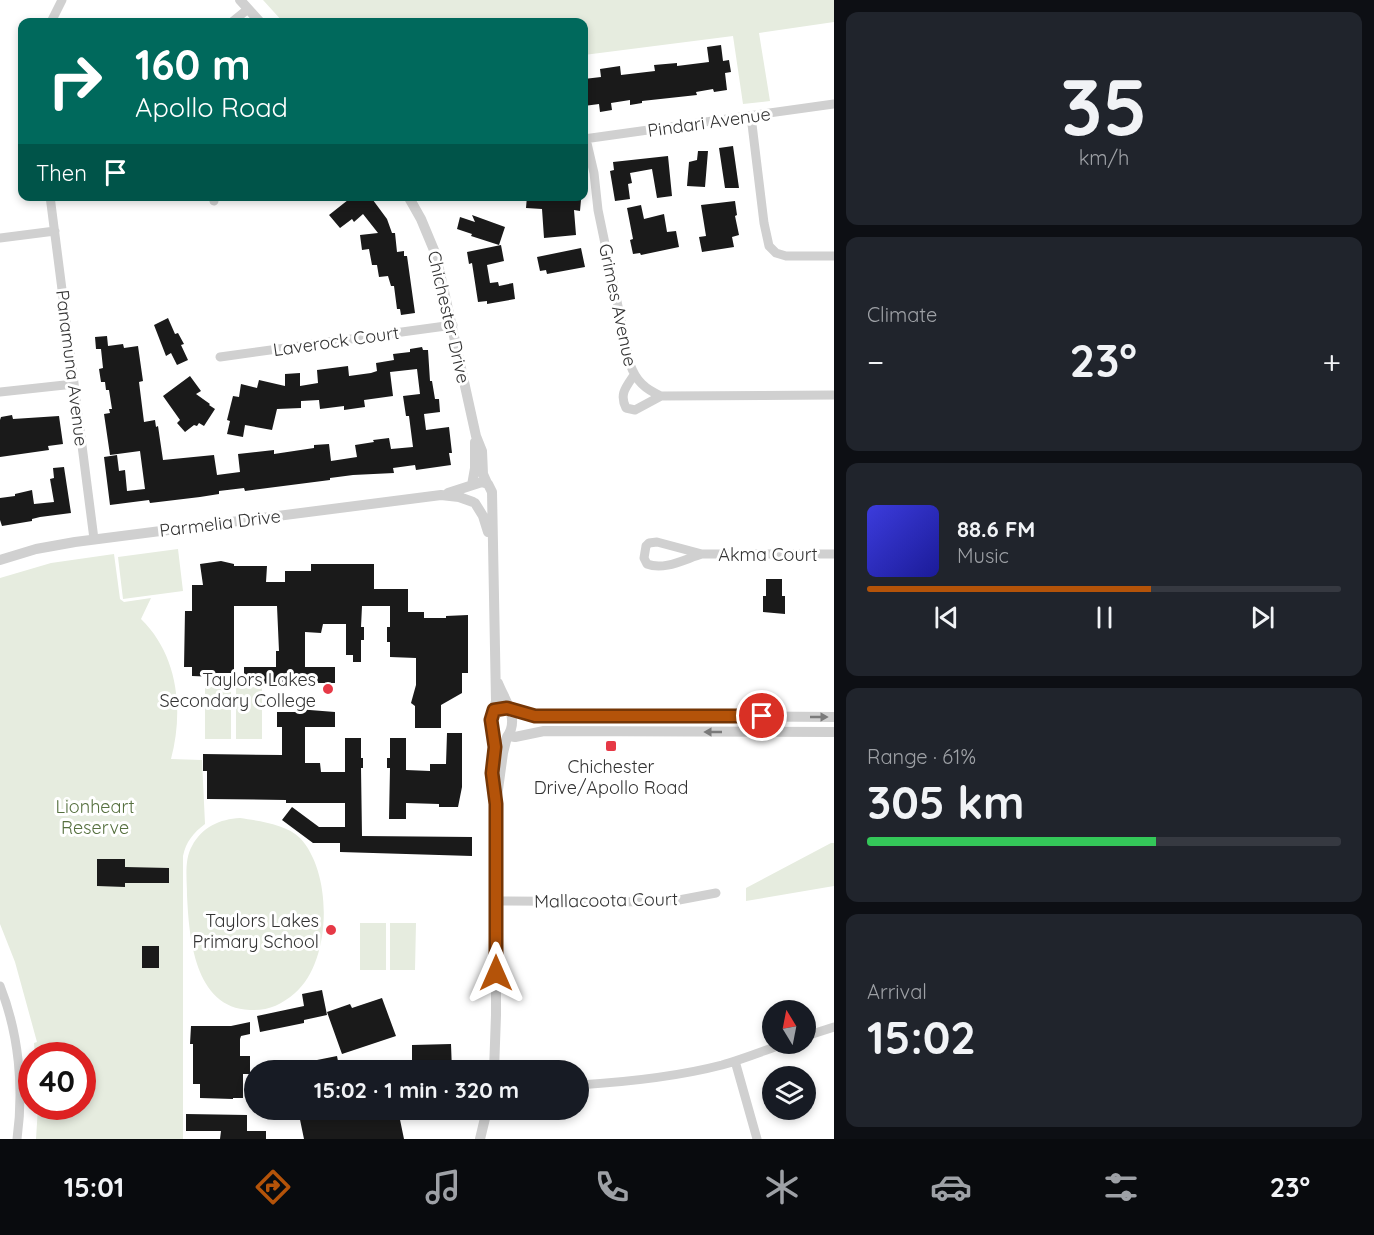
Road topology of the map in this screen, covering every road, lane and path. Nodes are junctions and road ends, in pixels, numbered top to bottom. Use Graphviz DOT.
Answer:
graph roads {
  1 [pos="62,0"];
  2 [pos="240,0"];
  3 [pos="248,9"];
  4 [pos="53,18"];
  5 [pos="236,18"];
  6 [pos="256,18"];
  7 [pos="834,104"];
  8 [pos="751,116"];
  9 [pos="588,139"];
  10 [pos="51,201"];
  11 [pos="412,201"];
  12 [pos="55,231"];
  13 [pos="0,238"];
  14 [pos="834,256"];
  15 [pos="453,325"];
  16 [pos="220,357"];
  17 [pos="634,375"];
  18 [pos="74,384"];
  19 [pos="0,392"];
  20 [pos="834,395"];
  21 [pos="661,396"];
  22 [pos="476,436"];
  23 [pos="487,483"];
  24 [pos="472,485"];
  25 [pos="441,495"];
  26 [pos="492,495"];
  27 [pos="474,502"];
  28 [pos="94,539"];
  29 [pos="492,550"];
  30 [pos="702,554"];
  31 [pos="834,554"];
  32 [pos="0,560"];
  33 [pos="495,674"];
  34 [pos="509,709"];
  35 [pos="494,710"];
  36 [pos="834,717"];
  37 [pos="493,732"];
  38 [pos="834,732"];
  39 [pos="508,737"];
  40 [pos="496,804"];
  41 [pos="716,892"];
  42 [pos="496,901"];
  43 [pos="0,986"];
  44 [pos="834,1027"];
  45 [pos="816,1033"];
  46 [pos="762,1051"];
  47 [pos="494,1060"];
  48 [pos="735,1060"];
  49 [pos="589,1084"];
  50 [pos="485,1120"];
  51 [pos="17,1139"];
  52 [pos="480,1139"];
  53 [pos="757,1139"];
  1 -- 4 [label="street"];
  2 -- 3 [label="street"];
  3 -- 5 [label="street"];
  3 -- 6 [label="street"];
  7 -- 8 [label="street, Pindari Avenue"];
  8 -- 9 [label="street, Pindari Avenue"];
  8 -- 14 [label="street"];
  9 -- 17 [label="street, Grimes Avenue"];
  10 -- 12 [label="street, Panamuna Avenue"];
  11 -- 15 [label="street, Chichester Drive"];
  12 -- 13 [label="street"];
  12 -- 18 [label="street, Panamuna Avenue"];
  15 -- 16 [label="street, Laverock Court"];
  15 -- 22 [label="street, Chichester Drive"];
  17 -- 21 [label="street, Grimes Avenue"];
  17 -- 21 [label="street"];
  18 -- 19 [label="street"];
  18 -- 28 [label="street, Panamuna Avenue"];
  20 -- 21 [label="street"];
  22 -- 23 [label="street, Chichester Drive"];
  22 -- 24 [label="street, Chichester Drive"];
  23 -- 24 [label="street"];
  23 -- 26 [label="street"];
  24 -- 25 [label="street, Parmelia Drive"];
  24 -- 27 [label="street"];
  25 -- 27 [label="street, Parmelia Drive"];
  25 -- 28 [label="street, Parmelia Drive"];
  26 -- 27 [label="street"];
  26 -- 29 [label="street"];
  27 -- 29 [label="street"];
  28 -- 32 [label="street, Parmelia Drive"];
  29 -- 33 [label="street"];
  30 -- 30 [label="street"];
  30 -- 31 [label="street, Akma Court"];
  33 -- 34 [label="street"];
  33 -- 35 [label="street"];
  34 -- 35 [label="street"];
  34 -- 36 [label="street, one-way"];
  34 -- 39 [label="street"];
  35 -- 37 [label="street"];
  37 -- 39 [label="street"];
  37 -- 40 [label="street"];
  38 -- 39 [label="street, one-way"];
  39 -- 40 [label="street"];
  40 -- 42 [label="street"];
  41 -- 42 [label="street, Mallacoota Court"];
  42 -- 47 [label="street"];
  43 -- 51 [label="street"];
  44 -- 45 [label="street"];
  46 -- 48 [label="street"];
  48 -- 49 [label="street"];
  48 -- 53 [label="street"];
  50 -- 52 [label="street"];
}
